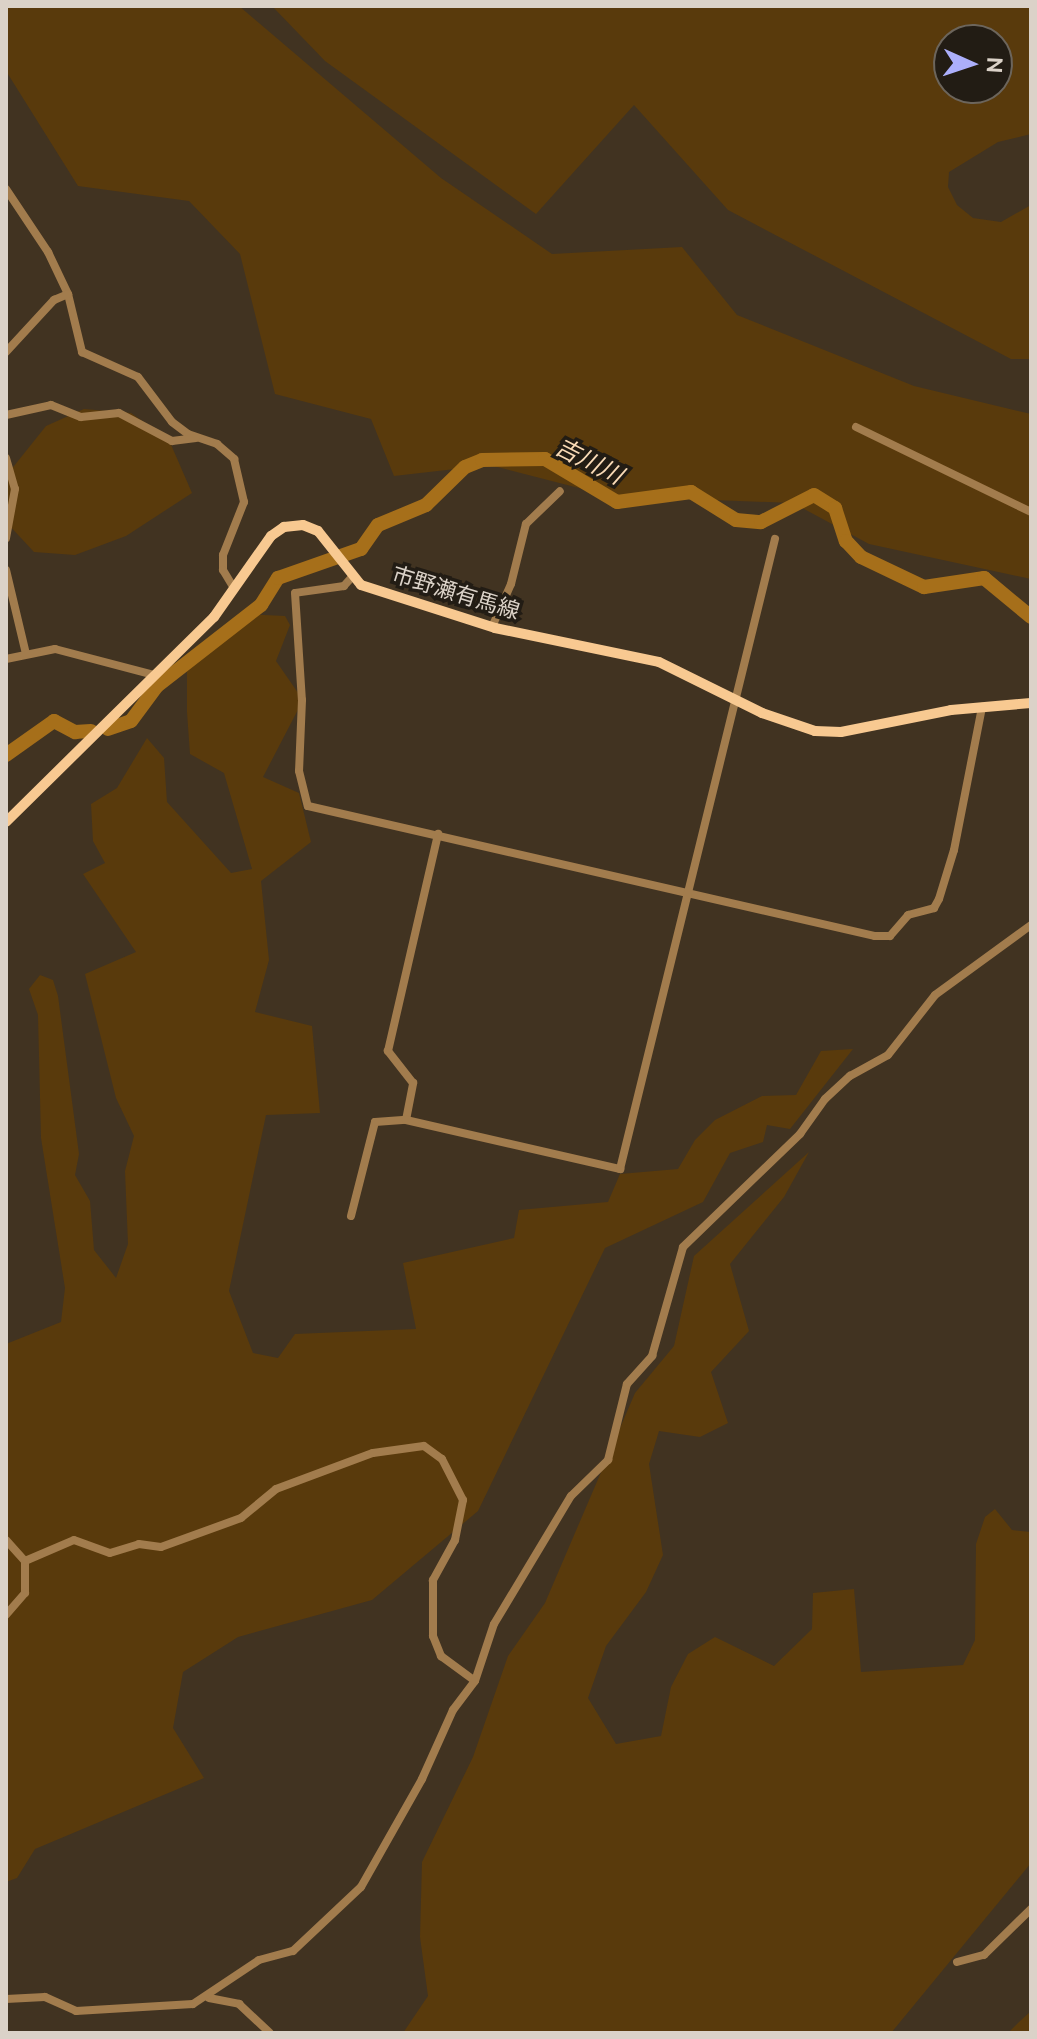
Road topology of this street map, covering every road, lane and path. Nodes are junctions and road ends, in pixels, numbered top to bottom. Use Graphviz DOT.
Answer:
graph roads {
  1 [pos="6,189"];
  2 [pos="68,294"];
  3 [pos="6,352"];
  4 [pos="6,415"];
  5 [pos="856,427"];
  6 [pos="201,438"];
  7 [pos="6,458"];
  8 [pos="560,491"];
  9 [pos="1031,512"];
  10 [pos="6,538"];
  11 [pos="775,539"];
  12 [pos="6,570"];
  13 [pos="351,576"];
  14 [pos="234,588"];
  15 [pos="492,627"];
  16 [pos="26,654"];
  17 [pos="6,659"];
  18 [pos="154,675"];
  19 [pos="734,698"];
  20 [pos="1031,703"];
  21 [pos="982,707"];
  22 [pos="6,822"];
  23 [pos="438,834"];
  24 [pos="688,889"];
  25 [pos="1031,925"];
  26 [pos="406,1120"];
  27 [pos="351,1216"];
  28 [pos="6,1540"];
  29 [pos="25,1561"];
  30 [pos="6,1615"];
  31 [pos="475,1681"];
  32 [pos="1031,1909"];
  33 [pos="957,1962"];
  34 [pos="209,1998"];
  35 [pos="6,1999"];
  36 [pos="270,2033"];
  1 -- 2 [label="street"];
  2 -- 3 [label="street"];
  2 -- 6 [label="street"];
  4 -- 6 [label="street"];
  5 -- 9 [label="street"];
  6 -- 14 [label="street"];
  7 -- 10 [label="street"];
  8 -- 15 [label="street"];
  11 -- 19 [label="street"];
  12 -- 16 [label="street"];
  13 -- 14 [label="main road"];
  13 -- 15 [label="main road, 市野瀬有馬線"];
  13 -- 23 [label="street"];
  14 -- 18 [label="main road"];
  15 -- 19 [label="main road, 市野瀬有馬線"];
  16 -- 17 [label="street"];
  16 -- 18 [label="street"];
  18 -- 22 [label="main road"];
  19 -- 21 [label="main road, 市野瀬有馬線"];
  19 -- 24 [label="street"];
  20 -- 21 [label="main road, 市野瀬有馬線"];
  21 -- 24 [label="street"];
  23 -- 24 [label="street"];
  23 -- 26 [label="street"];
  24 -- 26 [label="street"];
  25 -- 31 [label="street"];
  26 -- 27 [label="street"];
  28 -- 29 [label="street"];
  29 -- 30 [label="street"];
  29 -- 31 [label="street"];
  31 -- 34 [label="street"];
  32 -- 33 [label="street"];
  34 -- 35 [label="street"];
  34 -- 36 [label="street"];
}
